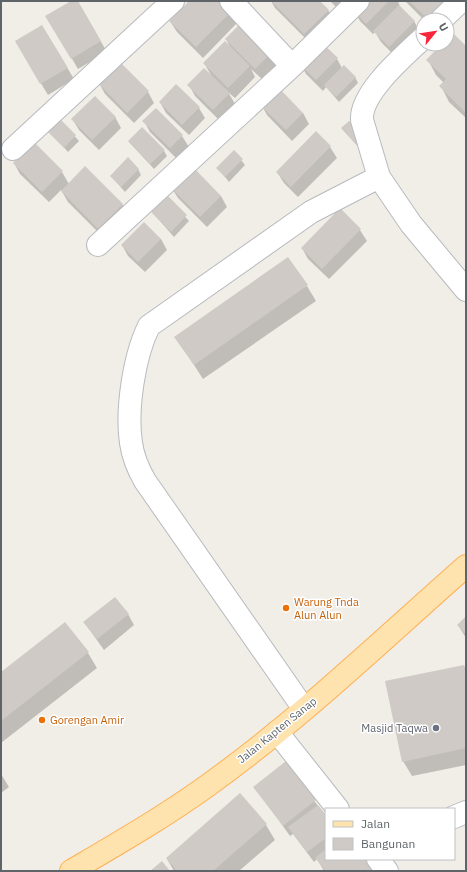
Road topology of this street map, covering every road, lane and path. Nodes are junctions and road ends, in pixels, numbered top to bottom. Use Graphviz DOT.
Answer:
graph roads {
  1 [pos="173,1"];
  2 [pos="231,1"];
  3 [pos="358,1"];
  4 [pos="461,1"];
  5 [pos="449,12"];
  6 [pos="415,46"];
  7 [pos="292,66"];
  8 [pos="14,149"];
  9 [pos="380,177"];
  10 [pos="98,245"];
  11 [pos="466,290"];
  12 [pos="466,566"];
  13 [pos="304,709"];
  14 [pos="277,732"];
  15 [pos="337,808"];
  16 [pos="466,812"];
  17 [pos="455,817"];
  18 [pos="379,860"];
  19 [pos="71,871"];
  20 [pos="387,871"];
  1 -- 8 [label="street"];
  2 -- 7 [label="street"];
  3 -- 7 [label="street"];
  4 -- 5 [label="street"];
  6 -- 9 [label="street"];
  7 -- 10 [label="street"];
  9 -- 11 [label="street"];
  9 -- 13 [label="street"];
  12 -- 13 [label="main road, Jalan Kapten Sanap"];
  13 -- 14 [label="main road, Jalan Kapten Sanap"];
  14 -- 15 [label="street"];
  14 -- 19 [label="main road, Jalan Kapten Sanap"];
  16 -- 17 [label="street"];
  18 -- 20 [label="street"];
}
